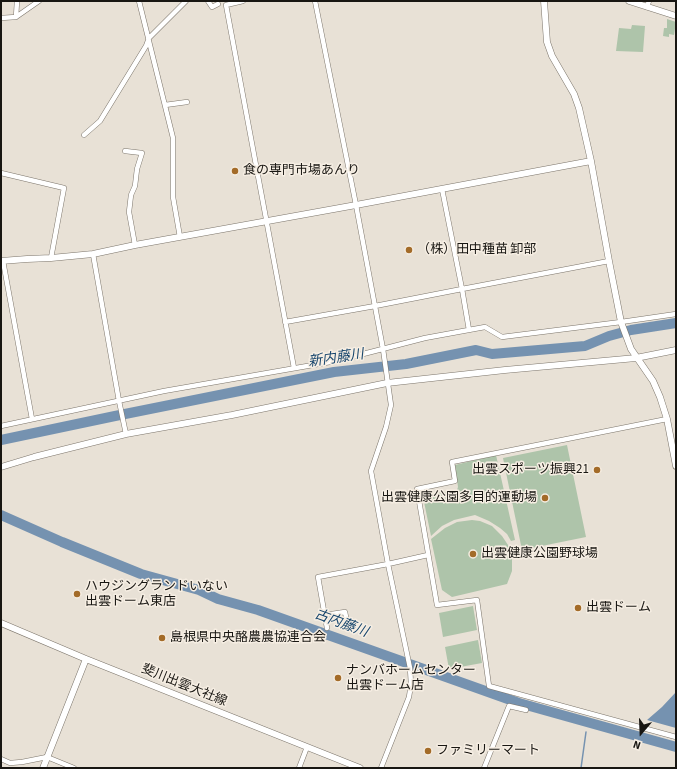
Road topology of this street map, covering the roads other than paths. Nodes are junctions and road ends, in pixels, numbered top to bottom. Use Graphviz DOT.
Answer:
graph roads {
  1 [pos="17,1"];
  2 [pos="39,1"];
  3 [pos="139,1"];
  4 [pos="186,1"];
  5 [pos="208,1"];
  6 [pos="243,1"];
  7 [pos="315,1"];
  8 [pos="544,1"];
  9 [pos="629,1"];
  10 [pos="218,4"];
  11 [pos="648,4"];
  12 [pos="676,16"];
  13 [pos="16,17"];
  14 [pos="1,18"];
  15 [pos="149,38"];
  16 [pos="187,102"];
  17 [pos="165,105"];
  18 [pos="84,135"];
  19 [pos="126,151"];
  20 [pos="591,161"];
  21 [pos="1,173"];
  22 [pos="442,189"];
  23 [pos="356,205"];
  24 [pos="266,221"];
  25 [pos="180,237"];
  26 [pos="135,245"];
  27 [pos="93,254"];
  28 [pos="51,258"];
  29 [pos="2,261"];
  30 [pos="609,261"];
  31 [pos="462,289"];
  32 [pos="375,306"];
  33 [pos="676,314"];
  34 [pos="285,322"];
  35 [pos="621,322"];
  36 [pos="469,330"];
  37 [pos="676,350"];
  38 [pos="383,351"];
  39 [pos="636,358"];
  40 [pos="294,368"];
  41 [pos="387,380"];
  42 [pos="119,400"];
  43 [pos="667,419"];
  44 [pos="32,420"];
  45 [pos="1,426"];
  46 [pos="126,434"];
  47 [pos="675,449"];
  48 [pos="676,466"];
  49 [pos="1,467"];
  50 [pos="428,555"];
  51 [pos="388,564"];
  52 [pos="325,616"];
  53 [pos="1,624"];
  54 [pos="348,626"];
  55 [pos="327,628"];
  56 [pos="86,659"];
  57 [pos="526,710"];
  58 [pos="676,737"];
  59 [pos="307,747"];
  60 [pos="47,757"];
  61 [pos="1,759"];
  62 [pos="43,768"];
  63 [pos="74,768"];
  64 [pos="299,768"];
  65 [pos="360,768"];
  66 [pos="381,768"];
  67 [pos="484,768"];
  1 -- 13 [label="street"];
  2 -- 13 [label="street"];
  3 -- 15 [label="street"];
  4 -- 15 [label="street"];
  5 -- 10 [label="street"];
  6 -- 24 [label="street"];
  7 -- 23 [label="street"];
  8 -- 20 [label="street"];
  9 -- 11 [label="street"];
  11 -- 12 [label="street"];
  13 -- 14 [label="street"];
  15 -- 17 [label="street"];
  15 -- 18 [label="street"];
  16 -- 17 [label="street"];
  17 -- 25 [label="street"];
  19 -- 26 [label="street"];
  20 -- 22 [label="street"];
  20 -- 30 [label="street"];
  21 -- 28 [label="street"];
  22 -- 23 [label="street"];
  22 -- 31 [label="street"];
  23 -- 24 [label="street"];
  23 -- 32 [label="street"];
  24 -- 25 [label="street"];
  24 -- 34 [label="street"];
  25 -- 26 [label="street"];
  26 -- 27 [label="street"];
  27 -- 28 [label="street"];
  27 -- 42 [label="street"];
  28 -- 29 [label="street"];
  29 -- 44 [label="street"];
  30 -- 31 [label="street"];
  30 -- 35 [label="street"];
  31 -- 32 [label="street"];
  31 -- 36 [label="street"];
  32 -- 34 [label="street"];
  32 -- 38 [label="street"];
  33 -- 35 [label="street"];
  34 -- 40 [label="street"];
  35 -- 36 [label="street"];
  35 -- 39 [label="street"];
  36 -- 38 [label="street"];
  37 -- 39 [label="street"];
  38 -- 40 [label="street"];
  38 -- 41 [label="street"];
  39 -- 41 [label="street"];
  39 -- 43 [label="street"];
  40 -- 42 [label="street"];
  41 -- 46 [label="street"];
  41 -- 51 [label="street"];
  42 -- 44 [label="street"];
  42 -- 46 [label="street"];
  43 -- 47 [label="street"];
  43 -- 50 [label="street"];
  44 -- 45 [label="street"];
  46 -- 49 [label="street"];
  47 -- 48 [label="street"];
  50 -- 51 [label="street"];
  50 -- 58 [label="street"];
  51 -- 52 [label="street"];
  51 -- 66 [label="street"];
  52 -- 54 [label="street"];
  52 -- 55 [label="street"];
  53 -- 56 [label="street, 斐川出雲大社線"];
  56 -- 59 [label="street, 斐川出雲大社線"];
  56 -- 60 [label="street"];
  57 -- 67 [label="street"];
  59 -- 64 [label="street"];
  59 -- 65 [label="street, 斐川出雲大社線"];
  60 -- 61 [label="street"];
  60 -- 62 [label="street"];
  60 -- 63 [label="street"];
}
